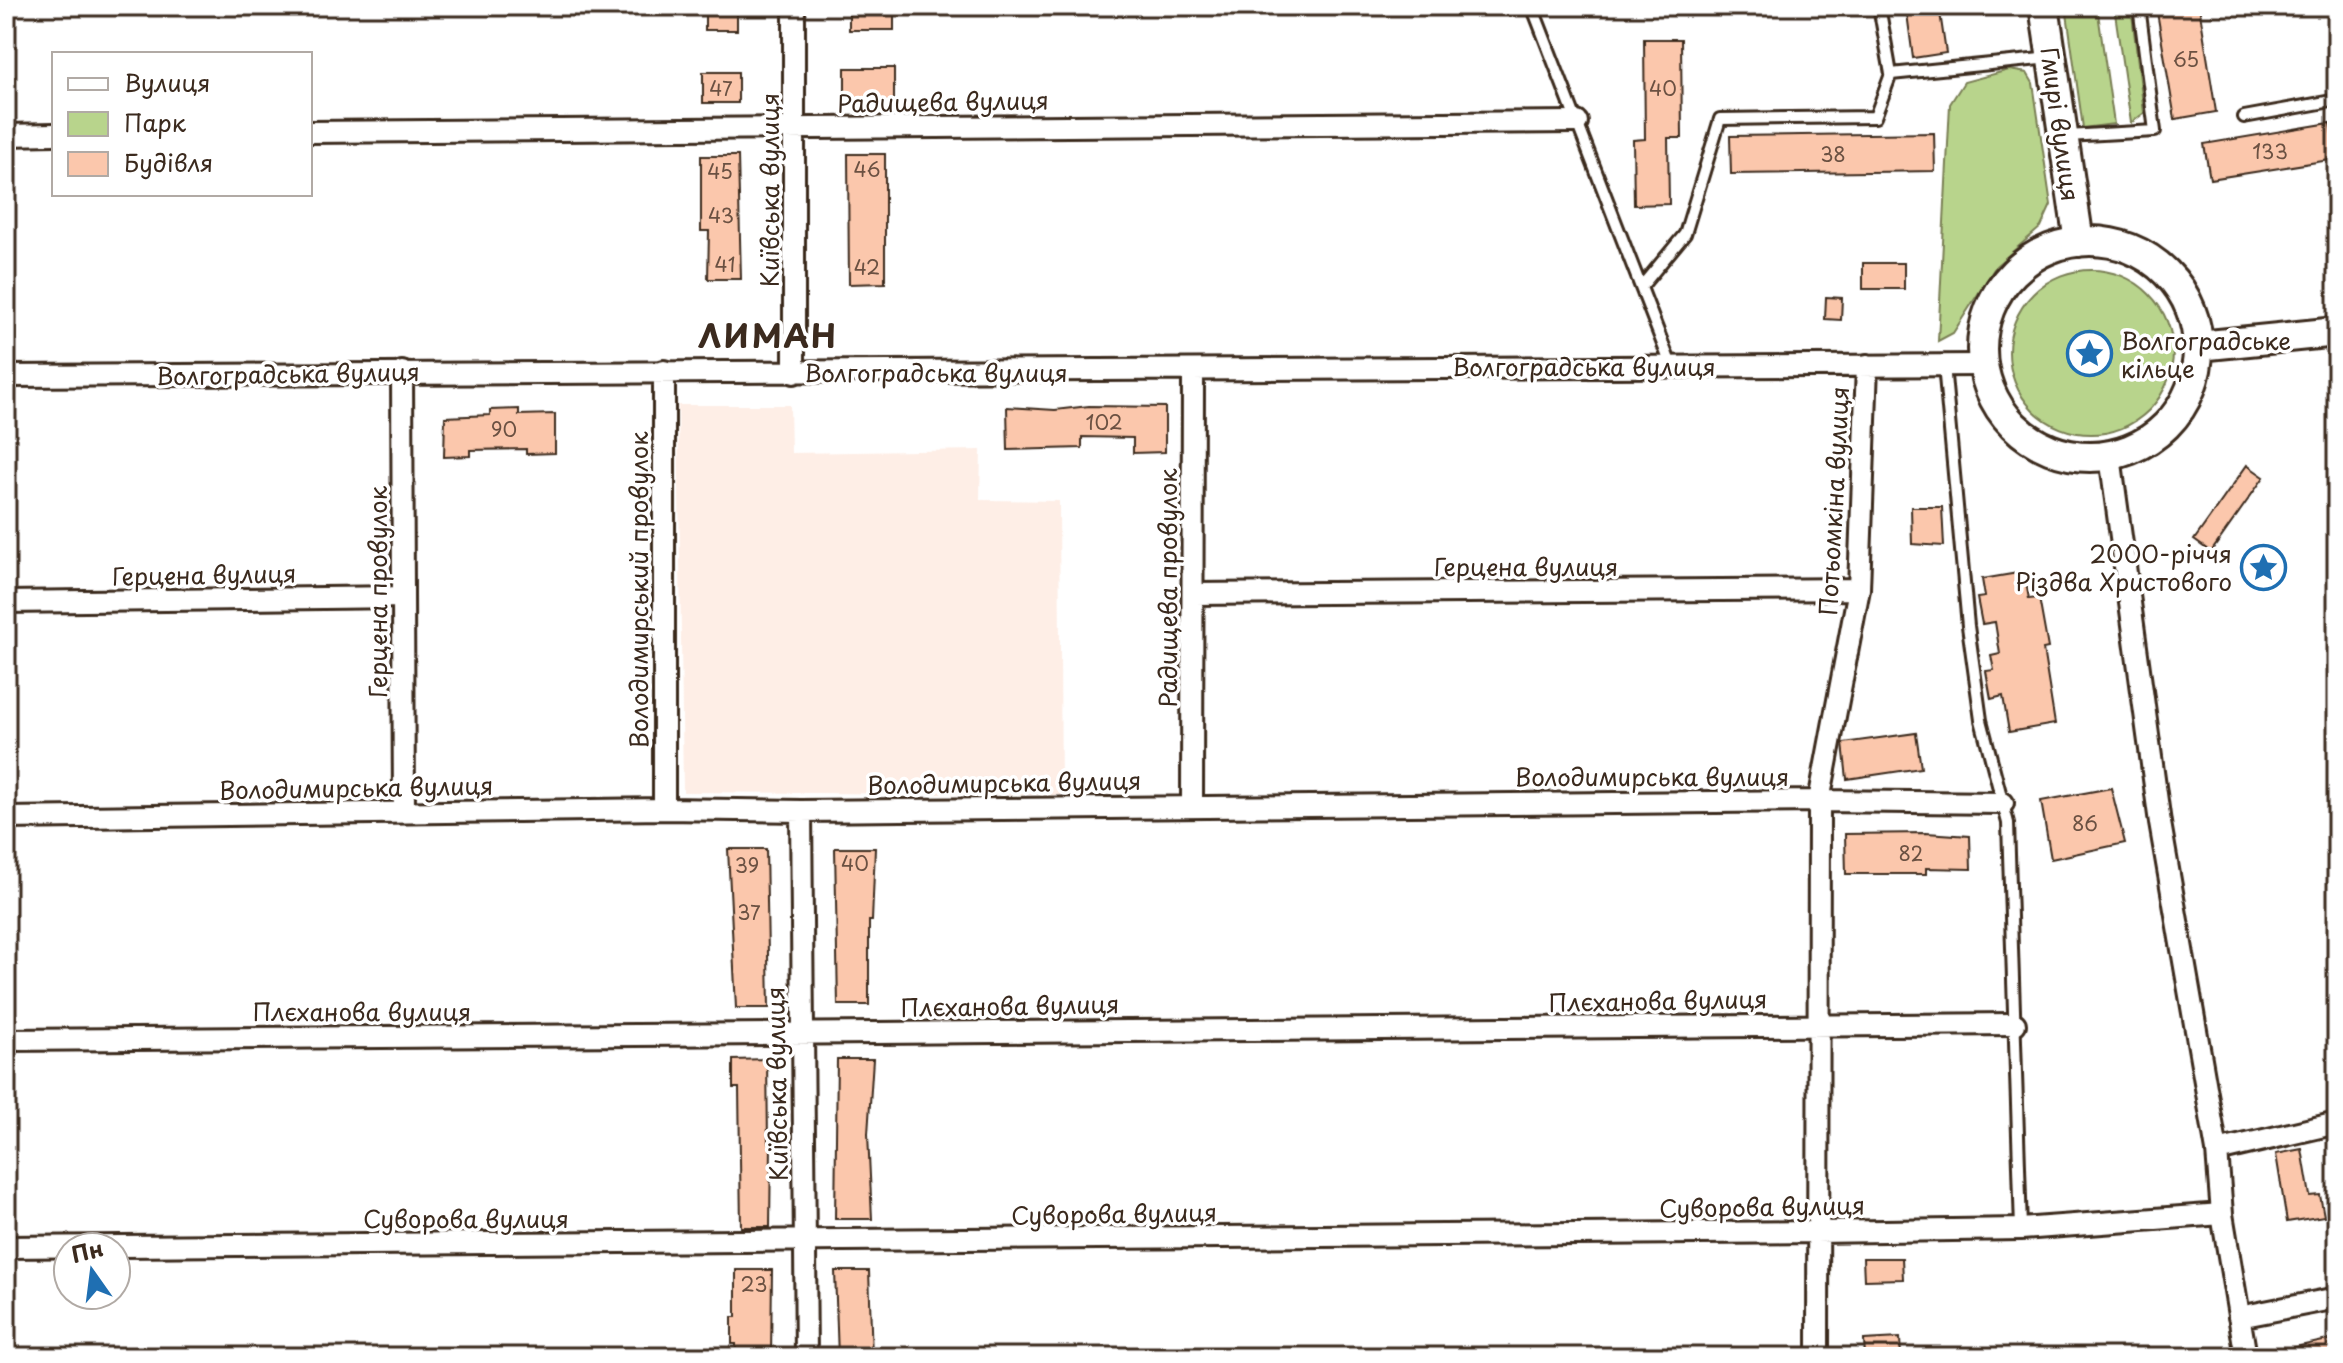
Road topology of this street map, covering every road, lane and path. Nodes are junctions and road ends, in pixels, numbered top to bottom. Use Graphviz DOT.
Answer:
graph roads {
  1 [pos="794,6"];
  2 [pos="1532,6"];
  3 [pos="1879,6"];
  4 [pos="2044,6"];
  5 [pos="2139,6"];
  6 [pos="2052,58"];
  7 [pos="1891,74"];
  8 [pos="2337,100"];
  9 [pos="2244,117"];
  10 [pos="1577,122"];
  11 [pos="796,129"];
  12 [pos="312,132"];
  13 [pos="52,134"];
  14 [pos="6,135"];
  15 [pos="2063,136"];
  16 [pos="2079,242"];
  17 [pos="1641,287"];
  18 [pos="2337,332"];
  19 [pos="2199,346"];
  20 [pos="1671,365"];
  21 [pos="1867,365"];
  22 [pos="1944,365"];
  23 [pos="1983,365"];
  24 [pos="1193,370"];
  25 [pos="664,371"];
  26 [pos="402,372"];
  27 [pos="794,373"];
  28 [pos="6,376"];
  29 [pos="2110,456"];
  30 [pos="1859,589"];
  31 [pos="1194,594"];
  32 [pos="402,597"];
  33 [pos="6,602"];
  34 [pos="1819,801"];
  35 [pos="2003,803"];
  36 [pos="1192,806"];
  37 [pos="664,809"];
  38 [pos="404,811"];
  39 [pos="801,811"];
  40 [pos="6,818"];
  41 [pos="1819,1024"];
  42 [pos="2015,1024"];
  43 [pos="801,1033"];
  44 [pos="6,1040"];
  45 [pos="2337,1123"];
  46 [pos="2217,1151"];
  47 [pos="2222,1214"];
  48 [pos="2021,1229"];
  49 [pos="1816,1232"];
  50 [pos="804,1242"];
  51 [pos="6,1247"];
  52 [pos="2337,1298"];
  53 [pos="2239,1317"];
  54 [pos="806,1357"];
  55 [pos="1818,1357"];
  56 [pos="2246,1357"];
  1 -- 11 [label="street, Київська вулиця"];
  2 -- 10 [label="lane"];
  3 -- 7 [label="lane"];
  4 -- 6 [label="street, Гмирі вулиця"];
  5 -- 15 [label="lane"];
  6 -- 7 [label="lane"];
  6 -- 15 [label="street, Гмирі вулиця"];
  7 -- 17 [label="lane"];
  8 -- 9 [label="lane"];
  10 -- 11 [label="street, Радищева вулиця"];
  10 -- 17 [label="lane"];
  11 -- 12 [label="street, Радищева вулиця"];
  11 -- 27 [label="street, Київська вулиця"];
  13 -- 14 [label="street"];
  15 -- 16 [label="street, Гмирі вулиця"];
  16 -- 19 [label="street"];
  16 -- 23 [label="street"];
  17 -- 20 [label="lane"];
  18 -- 19 [label="street"];
  19 -- 29 [label="street"];
  20 -- 21 [label="street, Волгоградська вулиця"];
  20 -- 24 [label="street, Волгоградська вулиця"];
  21 -- 22 [label="street, Волгоградська вулиця"];
  21 -- 30 [label="street, Потьомкіна вулиця"];
  22 -- 23 [label="street, Волгоградська вулиця"];
  22 -- 35 [label="lane"];
  23 -- 29 [label="street"];
  24 -- 27 [label="street, Волгоградська вулиця"];
  24 -- 31 [label="street, Радищева провулок"];
  25 -- 26 [label="street, Волгоградська вулиця"];
  25 -- 27 [label="street, Волгоградська вулиця"];
  25 -- 37 [label="street, Володимирський провулок"];
  26 -- 28 [label="street, Волгоградська вулиця"];
  26 -- 32 [label="street, Герцена провулок"];
  29 -- 46 [label="street"];
  30 -- 31 [label="street, Герцена вулиця"];
  30 -- 34 [label="street, Потьомкіна вулиця"];
  31 -- 36 [label="street, Радищева провулок"];
  32 -- 33 [label="street, Герцена вулиця"];
  32 -- 38 [label="street, Герцена провулок"];
  34 -- 35 [label="street, Володимирська вулиця"];
  34 -- 36 [label="street, Володимирська вулиця"];
  34 -- 41 [label="street, Потьомкіна вулиця"];
  35 -- 42 [label="lane"];
  36 -- 39 [label="street, Володимирська вулиця"];
  37 -- 38 [label="street, Володимирська вулиця"];
  37 -- 39 [label="street, Володимирська вулиця"];
  38 -- 40 [label="street, Володимирська вулиця"];
  39 -- 43 [label="street, Київська вулиця"];
  41 -- 42 [label="street, Плєханова вулиця"];
  41 -- 43 [label="street, Плєханова вулиця"];
  41 -- 49 [label="street, Потьомкіна вулиця"];
  42 -- 48 [label="lane"];
  43 -- 44 [label="street, Плєханова вулиця"];
  43 -- 50 [label="street, Київська вулиця"];
  45 -- 46 [label="street"];
  46 -- 47 [label="street"];
  47 -- 48 [label="street, Суворова вулиця"];
  47 -- 53 [label="street"];
  48 -- 49 [label="street, Суворова вулиця"];
  49 -- 50 [label="street, Суворова вулиця"];
  49 -- 55 [label="street, Потьомкіна вулиця"];
  50 -- 51 [label="street, Суворова вулиця"];
  50 -- 54 [label="street, Київська вулиця"];
  52 -- 53 [label="street"];
  53 -- 56 [label="street"];
}
